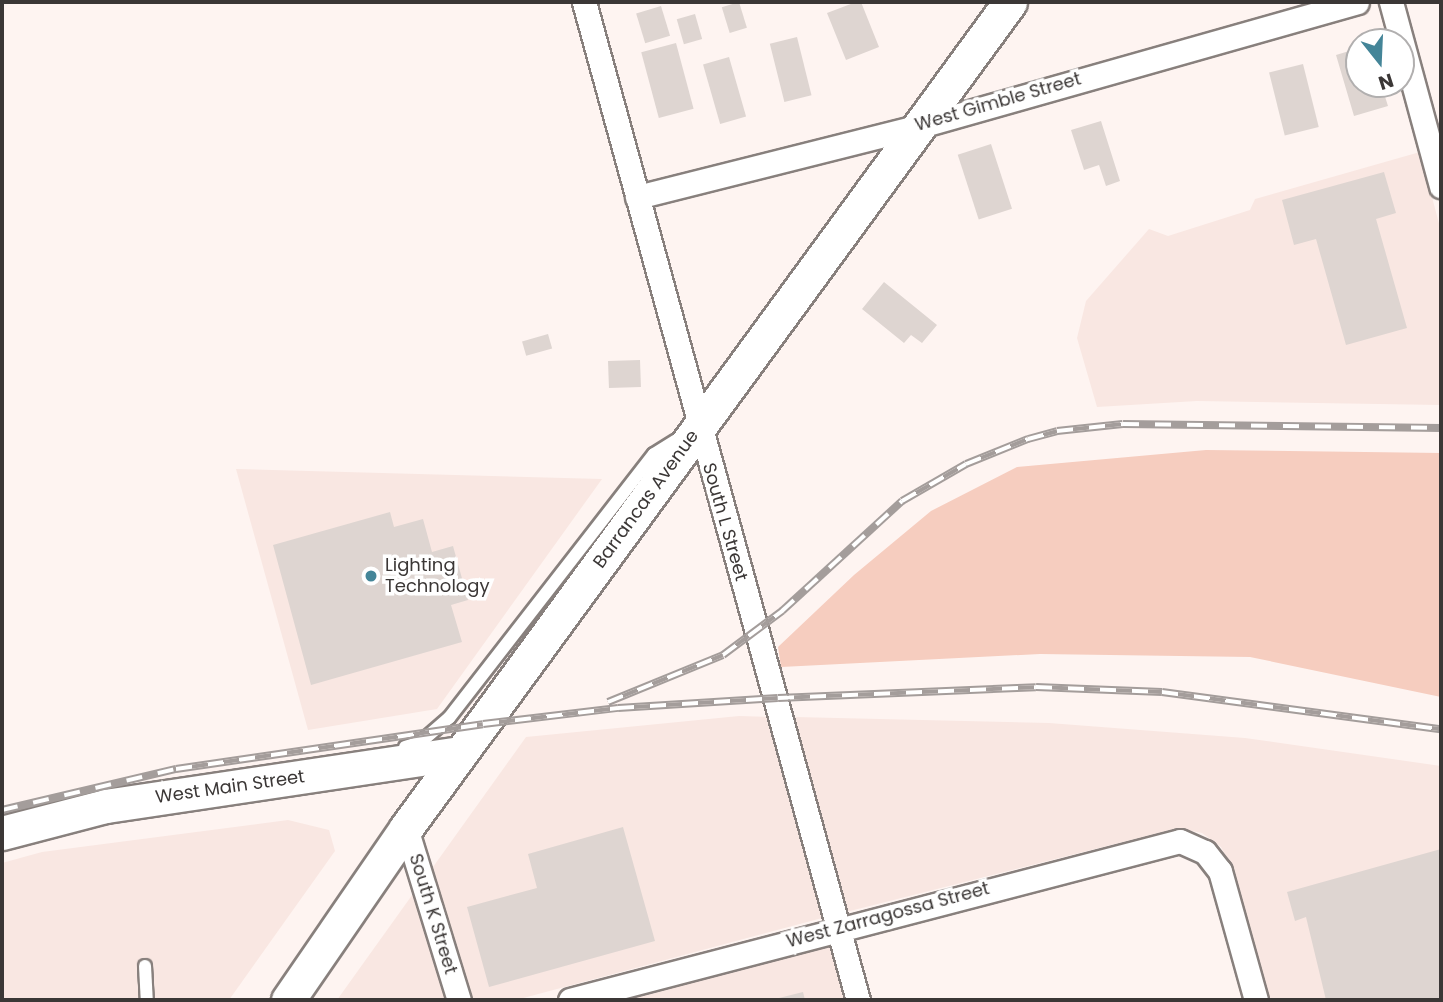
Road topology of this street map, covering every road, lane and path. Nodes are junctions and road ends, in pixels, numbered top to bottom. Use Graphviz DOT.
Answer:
graph roads {
  1 [pos="584,2"];
  2 [pos="1357,2"];
  3 [pos="1391,2"];
  4 [pos="1003,6"];
  5 [pos="920,126"];
  6 [pos="1441,186"];
  7 [pos="636,197"];
  8 [pos="699,426"];
  9 [pos="460,753"];
  10 [pos="275,780"];
  11 [pos="406,828"];
  12 [pos="2,833"];
  13 [pos="838,929"];
  14 [pos="145,966"];
  15 [pos="147,1000"];
  16 [pos="288,1000"];
  17 [pos="459,1000"];
  18 [pos="570,1000"];
  19 [pos="858,1000"];
  20 [pos="1256,1000"];
  1 -- 7 [label="street, South L Street"];
  2 -- 5 [label="street, West Gimble Street"];
  3 -- 6 [label="street"];
  4 -- 5 [label="main road, Barrancas Avenue"];
  5 -- 7 [label="street, West Gimble Street"];
  5 -- 8 [label="main road, Barrancas Avenue"];
  7 -- 8 [label="street, South L Street"];
  8 -- 9 [label="main road, Barrancas Avenue"];
  8 -- 10 [label="lane"];
  8 -- 13 [label="street, South L Street"];
  9 -- 10 [label="main road, West Main Street"];
  9 -- 11 [label="main road, Barrancas Avenue"];
  10 -- 12 [label="main road, West Main Street"];
  11 -- 16 [label="main road, Barrancas Avenue"];
  11 -- 17 [label="street, South K Street"];
  13 -- 18 [label="street, West Zarragossa Street"];
  13 -- 19 [label="street, South L Street"];
  13 -- 20 [label="street, West Zarragossa Street"];
  14 -- 15 [label="lane"];
}
